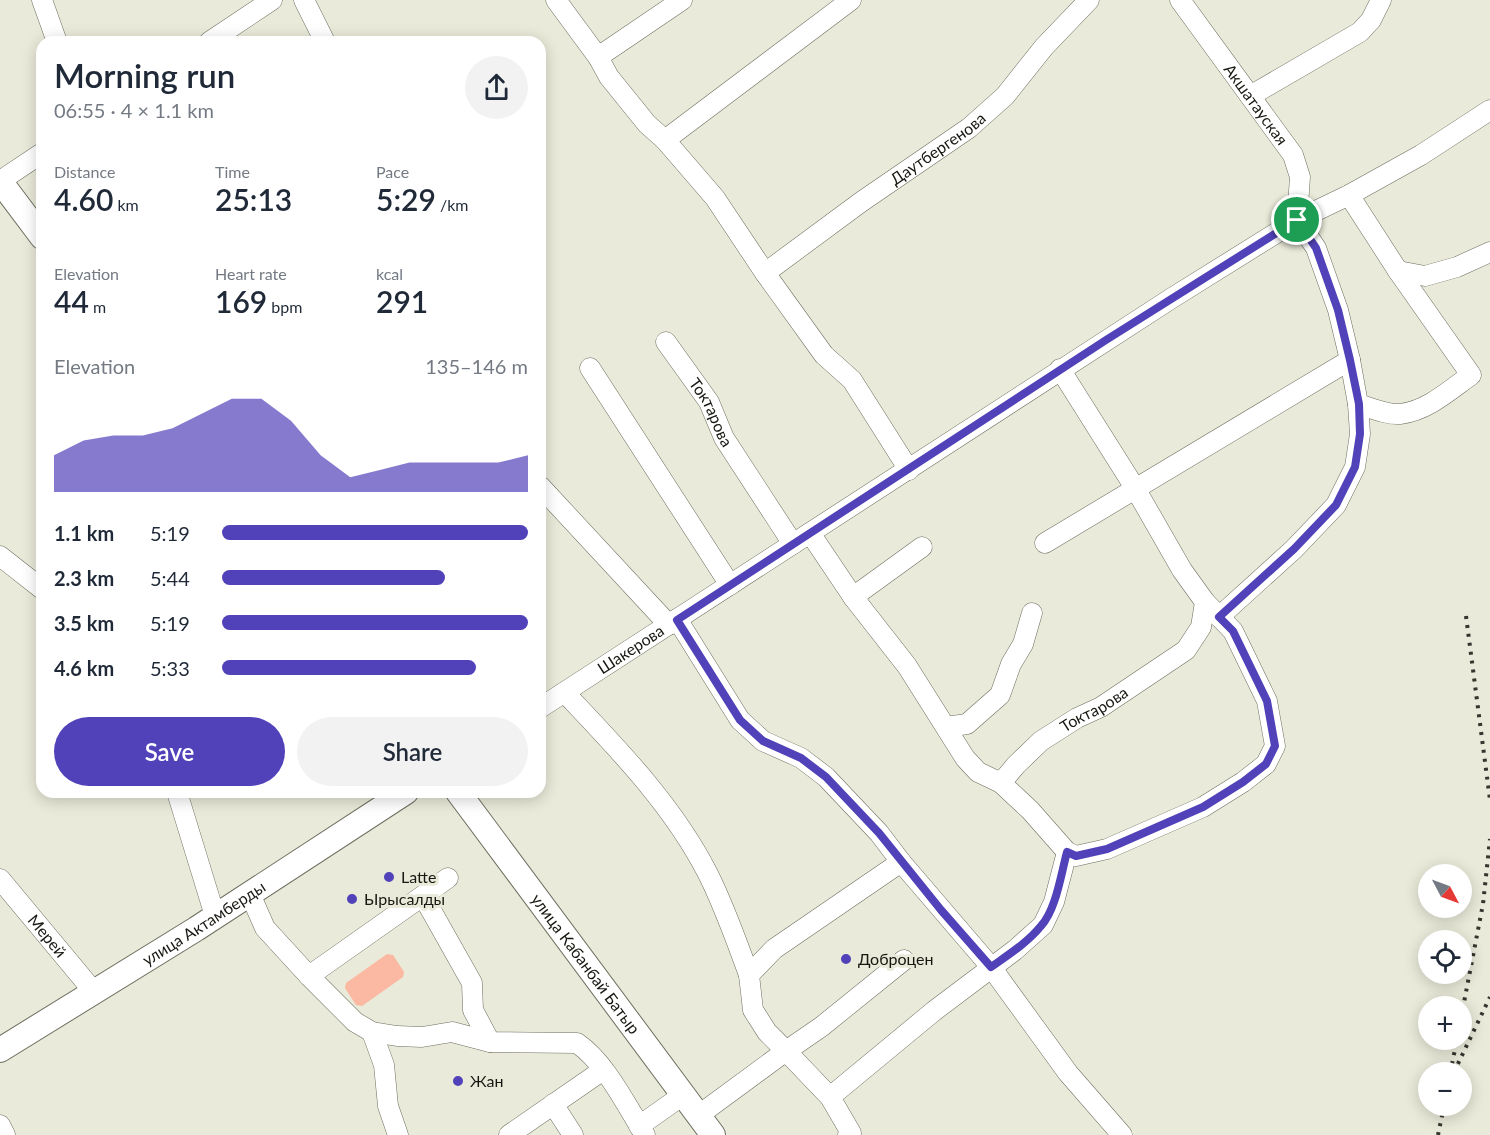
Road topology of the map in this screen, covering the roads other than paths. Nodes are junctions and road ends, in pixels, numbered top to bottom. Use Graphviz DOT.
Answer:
graph roads {
  1 [pos="42,0"];
  2 [pos="304,0"];
  3 [pos="556,0"];
  4 [pos="682,0"];
  5 [pos="851,0"];
  6 [pos="1089,0"];
  7 [pos="1180,0"];
  8 [pos="1381,0"];
  9 [pos="266,2"];
  10 [pos="55,36"];
  11 [pos="218,36"];
  12 [pos="323,36"];
  13 [pos="598,57"];
  14 [pos="1250,96"];
  15 [pos="1490,110"];
  16 [pos="665,140"];
  17 [pos="36,157"];
  18 [pos="0,181"];
  19 [pos="1350,195"];
  20 [pos="1297,220"];
  21 [pos="36,229"];
  22 [pos="1490,252"];
  23 [pos="1398,271"];
  24 [pos="765,273"];
  25 [pos="666,342"];
  26 [pos="1350,360"];
  27 [pos="590,368"];
  28 [pos="1060,369"];
  29 [pos="1359,404"];
  30 [pos="909,470"];
  31 [pos="1136,488"];
  32 [pos="546,492"];
  33 [pos="810,532"];
  34 [pos="1045,543"];
  35 [pos="793,544"];
  36 [pos="922,547"];
  37 [pos="0,556"];
  38 [pos="36,584"];
  39 [pos="730,585"];
  40 [pos="854,597"];
  41 [pos="1205,602"];
  42 [pos="1032,613"];
  43 [pos="1219,617"];
  44 [pos="673,622"];
  45 [pos="565,693"];
  46 [pos="546,704"];
  47 [pos="945,727"];
  48 [pos="1001,783"];
  49 [pos="179,798"];
  50 [pos="397,798"];
  51 [pos="462,798"];
  52 [pos="1067,852"];
  53 [pos="901,862"];
  54 [pos="448,878"];
  55 [pos="0,879"];
  56 [pos="250,894"];
  57 [pos="423,896"];
  58 [pos="215,916"];
  59 [pos="904,960"];
  60 [pos="991,967"];
  61 [pos="749,975"];
  62 [pos="309,976"];
  63 [pos="94,992"];
  64 [pos="372,1032"];
  65 [pos="490,1042"];
  66 [pos="0,1050"];
  67 [pos="786,1051"];
  68 [pos="603,1070"];
  69 [pos="683,1095"];
  70 [pos="830,1097"];
  71 [pos="553,1104"];
  72 [pos="699,1115"];
  73 [pos="0,1125"];
  74 [pos="642,1130"];
  75 [pos="850,1134"];
  76 [pos="5,1135"];
  77 [pos="398,1135"];
  78 [pos="510,1135"];
  79 [pos="573,1135"];
  80 [pos="713,1135"];
  81 [pos="1122,1135"];
  1 -- 10 [label="street"];
  2 -- 12 [label="street"];
  3 -- 13 [label="street"];
  4 -- 13 [label="street"];
  5 -- 16 [label="street"];
  6 -- 24 [label="street, Даутбергенова"];
  7 -- 14 [label="street, Акшатауская"];
  8 -- 14 [label="street"];
  9 -- 11 [label="street"];
  13 -- 16 [label="street"];
  14 -- 20 [label="street, Акшатауская"];
  15 -- 19 [label="street, Шакерова"];
  16 -- 24 [label="street"];
  17 -- 18 [label="street"];
  18 -- 21 [label="main road"];
  19 -- 20 [label="street, Шакерова"];
  19 -- 23 [label="street"];
  20 -- 26 [label="street"];
  20 -- 28 [label="street, Шакерова"];
  22 -- 23 [label="street"];
  23 -- 29 [label="street"];
  24 -- 30 [label="street"];
  25 -- 35 [label="street, Токтарова"];
  26 -- 29 [label="street"];
  26 -- 31 [label="street"];
  27 -- 39 [label="street"];
  28 -- 30 [label="street, Шакерова"];
  28 -- 31 [label="street"];
  29 -- 43 [label="street"];
  30 -- 33 [label="street, Шакерова"];
  31 -- 34 [label="street"];
  31 -- 41 [label="street"];
  32 -- 44 [label="street"];
  33 -- 35 [label="street, Шакерова"];
  33 -- 40 [label="street"];
  35 -- 39 [label="street, Шакерова"];
  36 -- 40 [label="street"];
  37 -- 38 [label="street"];
  39 -- 44 [label="street, Шакерова"];
  40 -- 47 [label="street"];
  41 -- 43 [label="street"];
  41 -- 48 [label="street, Токтарова"];
  42 -- 47 [label="street"];
  43 -- 52 [label="street"];
  44 -- 45 [label="street, Шакерова"];
  44 -- 53 [label="street"];
  45 -- 46 [label="street, Шакерова"];
  45 -- 61 [label="street"];
  47 -- 48 [label="street"];
  48 -- 52 [label="street"];
  49 -- 58 [label="street"];
  50 -- 56 [label="main road, улица Актамберды"];
  51 -- 69 [label="main road, улица Кабанбай Батыр"];
  52 -- 60 [label="street"];
  53 -- 60 [label="street"];
  53 -- 61 [label="street"];
  54 -- 57 [label="street"];
  55 -- 63 [label="street, Мерей"];
  56 -- 58 [label="main road, улица Актамберды"];
  56 -- 62 [label="street"];
  57 -- 62 [label="street"];
  57 -- 65 [label="street"];
  58 -- 63 [label="main road, улица Актамберды"];
  59 -- 67 [label="street"];
  60 -- 70 [label="street"];
  60 -- 81 [label="street"];
  61 -- 67 [label="street"];
  62 -- 64 [label="street"];
  63 -- 66 [label="main road, улица Актамберды"];
  64 -- 65 [label="street"];
  64 -- 77 [label="street"];
  65 -- 68 [label="street"];
  67 -- 70 [label="street"];
  67 -- 72 [label="street"];
  68 -- 71 [label="street"];
  68 -- 74 [label="street"];
  69 -- 72 [label="main road, улица Кабанбай Батыр"];
  69 -- 74 [label="street"];
  70 -- 75 [label="street"];
  71 -- 78 [label="street"];
  71 -- 79 [label="street"];
  72 -- 80 [label="main road, улица Кабанбай Батыр"];
  73 -- 76 [label="street"];
}
